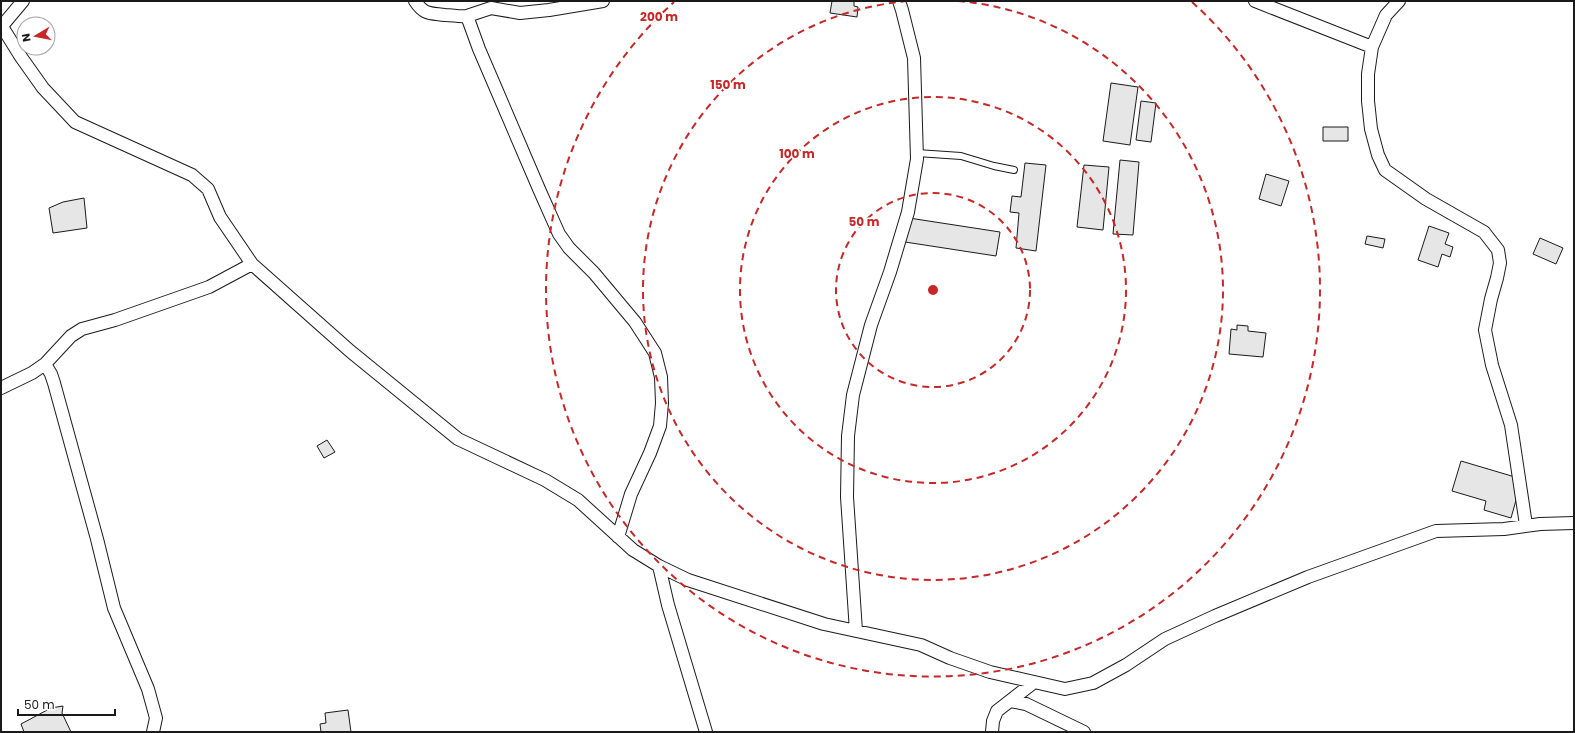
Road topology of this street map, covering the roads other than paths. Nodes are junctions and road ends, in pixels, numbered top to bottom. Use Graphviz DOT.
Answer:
graph roads {
  1 [pos="23,1"];
  2 [pos="415,1"];
  3 [pos="603,1"];
  4 [pos="899,1"];
  5 [pos="1255,1"];
  6 [pos="1399,1"];
  7 [pos="467,16"];
  8 [pos="1,25"];
  9 [pos="1372,47"];
  10 [pos="917,153"];
  11 [pos="1014,170"];
  12 [pos="252,264"];
  13 [pos="45,364"];
  14 [pos="1,388"];
  15 [pos="1574,523"];
  16 [pos="1526,525"];
  17 [pos="618,537"];
  18 [pos="659,566"];
  19 [pos="856,631"];
  20 [pos="1033,682"];
  21 [pos="1010,700"];
  22 [pos="153,732"];
  23 [pos="706,732"];
  24 [pos="992,732"];
  25 [pos="1084,732"];
  1 -- 8 [label="street"];
  2 -- 7 [label="street"];
  3 -- 7 [label="street"];
  4 -- 10 [label="street"];
  5 -- 9 [label="street"];
  6 -- 9 [label="street"];
  7 -- 17 [label="street"];
  8 -- 12 [label="street"];
  9 -- 16 [label="street"];
  10 -- 11 [label="lane"];
  10 -- 19 [label="street"];
  12 -- 13 [label="street"];
  12 -- 17 [label="street"];
  13 -- 14 [label="street"];
  13 -- 22 [label="street"];
  15 -- 16 [label="street"];
  16 -- 20 [label="street"];
  17 -- 18 [label="street"];
  18 -- 19 [label="street"];
  18 -- 23 [label="street"];
  19 -- 20 [label="street"];
  20 -- 21 [label="street"];
  21 -- 24 [label="street"];
  21 -- 25 [label="street"];
}
